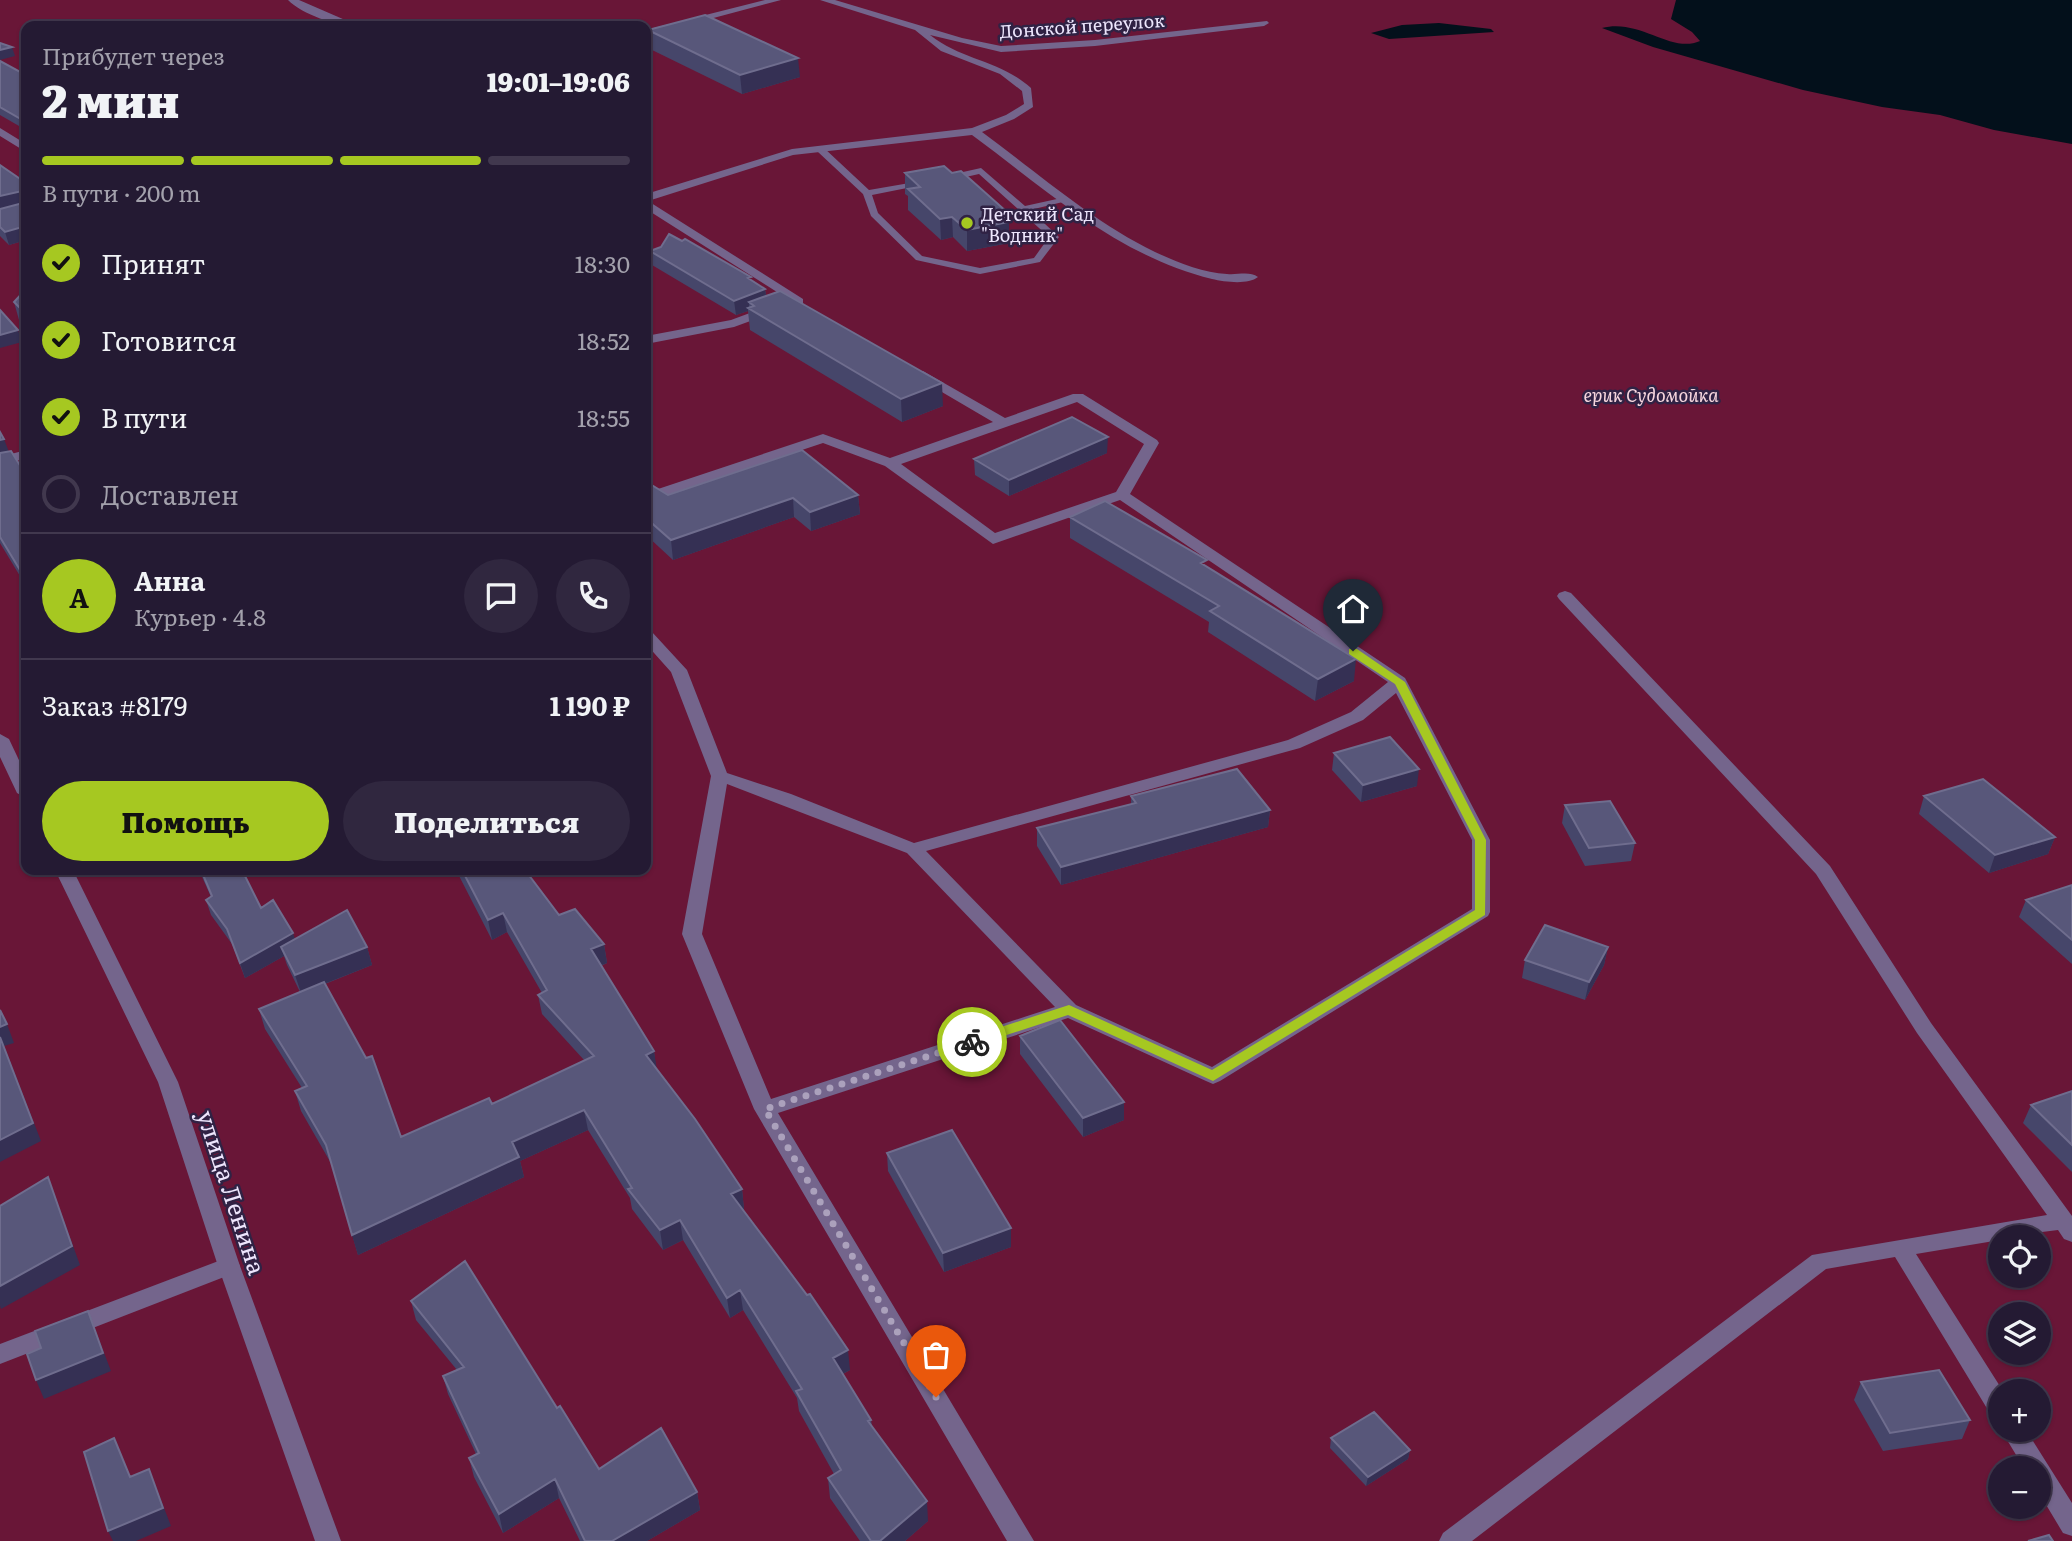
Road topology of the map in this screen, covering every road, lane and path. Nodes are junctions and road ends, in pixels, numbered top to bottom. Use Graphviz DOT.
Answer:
graph roads {
  1 [pos="293,0"];
  2 [pos="776,0"];
  3 [pos="825,0"];
  4 [pos="341,21"];
  5 [pos="1264,23"];
  6 [pos="918,28"];
  7 [pos="651,32"];
  8 [pos="0,131"];
  9 [pos="974,131"];
  10 [pos="21,146"];
  11 [pos="821,150"];
  12 [pos="943,178"];
  13 [pos="930,181"];
  14 [pos="867,193"];
  15 [pos="651,196"];
  16 [pos="1066,200"];
  17 [pos="651,207"];
  18 [pos="1023,209"];
  19 [pos="1252,277"];
  20 [pos="651,339"];
  21 [pos="911,368"];
  22 [pos="1004,423"];
  23 [pos="21,456"];
  24 [pos="0,462"];
  25 [pos="890,463"];
  26 [pos="1122,495"];
  27 [pos="651,496"];
  28 [pos="1565,596"];
  29 [pos="651,640"];
  30 [pos="1399,682"];
  31 [pos="0,739"];
  32 [pos="720,776"];
  33 [pos="21,783"];
  34 [pos="913,849"];
  35 [pos="66,875"];
  36 [pos="1069,1010"];
  37 [pos="765,1109"];
  38 [pos="2066,1227"];
  39 [pos="1901,1248"];
  40 [pos="229,1266"];
  41 [pos="0,1354"];
  42 [pos="1988,1389"];
  43 [pos="2051,1491"];
  44 [pos="2072,1525"];
  45 [pos="328,1541"];
  46 [pos="1021,1541"];
  47 [pos="1452,1541"];
  1 -- 4 [label="street"];
  2 -- 7 [label="street"];
  3 -- 6 [label="street, Донской переулок"];
  5 -- 6 [label="street, Донской переулок"];
  6 -- 9 [label="street"];
  8 -- 10 [label="street"];
  9 -- 11 [label="street"];
  9 -- 16 [label="street"];
  11 -- 14 [label="lane"];
  11 -- 15 [label="street"];
  12 -- 18 [label="lane"];
  13 -- 14 [label="lane"];
  14 -- 18 [label="lane"];
  16 -- 18 [label="lane"];
  16 -- 19 [label="street"];
  17 -- 20 [label="street"];
  21 -- 22 [label="street"];
  22 -- 25 [label="street"];
  22 -- 26 [label="street"];
  23 -- 24 [label="street"];
  25 -- 26 [label="street"];
  25 -- 27 [label="street"];
  26 -- 30 [label="street"];
  28 -- 38 [label="street"];
  29 -- 32 [label="street"];
  30 -- 34 [label="street"];
  30 -- 36 [label="street"];
  31 -- 33 [label="street"];
  32 -- 34 [label="street"];
  32 -- 37 [label="street"];
  34 -- 36 [label="street"];
  35 -- 40 [label="street, улица Ленина"];
  36 -- 37 [label="street"];
  37 -- 46 [label="street"];
  38 -- 39 [label="street"];
  39 -- 42 [label="street"];
  39 -- 47 [label="street"];
  40 -- 41 [label="street"];
  40 -- 45 [label="street, улица Ленина"];
  43 -- 44 [label="street"];
}
